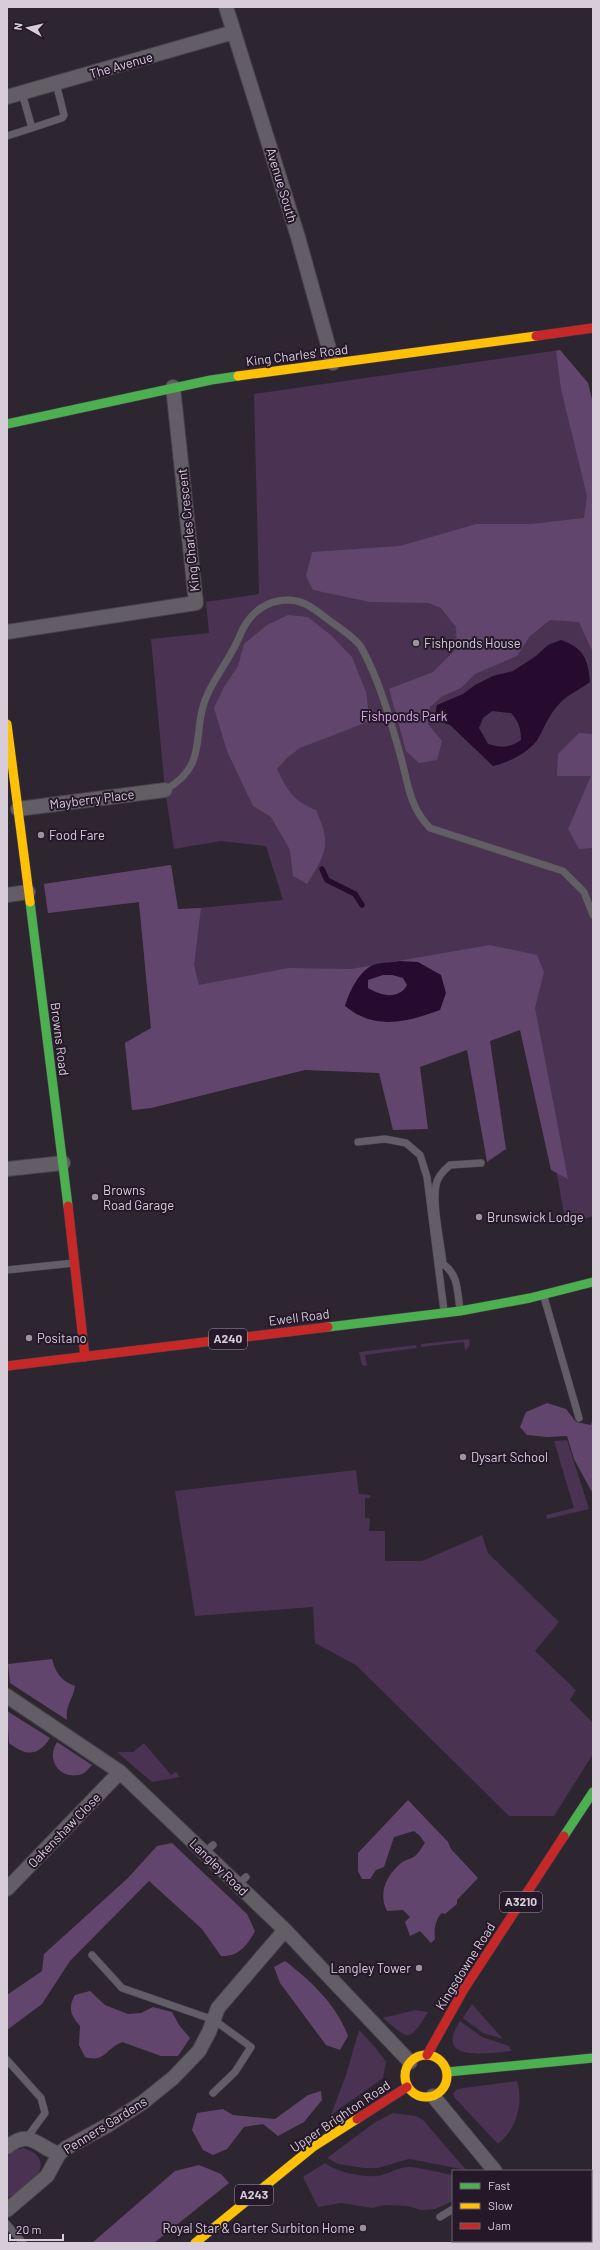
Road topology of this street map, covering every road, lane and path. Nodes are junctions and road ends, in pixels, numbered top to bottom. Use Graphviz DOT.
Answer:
graph roads {
  1 [pos="226,7"];
  2 [pos="234,32"];
  3 [pos="56,83"];
  4 [pos="22,93"];
  5 [pos="7,97"];
  6 [pos="32,128"];
  7 [pos="7,136"];
  8 [pos="593,328"];
  9 [pos="333,363"];
  10 [pos="174,387"];
  11 [pos="7,424"];
  12 [pos="7,632"];
  13 [pos="7,724"];
  14 [pos="165,790"];
  15 [pos="18,809"];
  16 [pos="28,892"];
  17 [pos="7,895"];
  18 [pos="593,915"];
  19 [pos="358,1142"];
  20 [pos="63,1163"];
  21 [pos="481,1163"];
  22 [pos="7,1169"];
  23 [pos="74,1263"];
  24 [pos="7,1270"];
  25 [pos="593,1282"];
  26 [pos="544,1295"];
  27 [pos="460,1311"];
  28 [pos="444,1313"];
  29 [pos="85,1357"];
  30 [pos="7,1366"];
  31 [pos="579,1418"];
  32 [pos="7,1696"];
  33 [pos="120,1772"];
  34 [pos="593,1792"];
  35 [pos="7,1889"];
  36 [pos="285,1930"];
  37 [pos="92,1955"];
  38 [pos="214,2020"];
  39 [pos="427,2055"];
  40 [pos="593,2058"];
  41 [pos="7,2060"];
  42 [pos="410,2062"];
  43 [pos="447,2072"];
  44 [pos="407,2086"];
  45 [pos="213,2093"];
  46 [pos="433,2096"];
  47 [pos="26,2139"];
  48 [pos="7,2147"];
  49 [pos="59,2154"];
  50 [pos="494,2170"];
  51 [pos="7,2210"];
  52 [pos="452,2210"];
  53 [pos="440,2217"];
  54 [pos="7,2224"];
  55 [pos="23,2243"];
  56 [pos="195,2243"];
  1 -- 2 [label="street, Avenue South"];
  2 -- 3 [label="street, The Avenue"];
  2 -- 9 [label="street, Avenue South"];
  3 -- 4 [label="street, The Avenue"];
  3 -- 6 [label="lane"];
  4 -- 5 [label="street, The Avenue"];
  4 -- 6 [label="lane"];
  6 -- 7 [label="lane"];
  8 -- 9 [label="main road, King Charles' Road"];
  9 -- 10 [label="main road, King Charles' Road"];
  10 -- 11 [label="main road, King Charles' Road"];
  10 -- 12 [label="street, King Charles Crescent"];
  13 -- 15 [label="main road, Browns Road"];
  14 -- 15 [label="street, Mayberry Place"];
  14 -- 18 [label="lane"];
  15 -- 16 [label="main road, Browns Road"];
  16 -- 17 [label="street"];
  16 -- 20 [label="main road, Browns Road"];
  19 -- 28 [label="lane"];
  20 -- 22 [label="street"];
  20 -- 23 [label="main road, Browns Road"];
  21 -- 27 [label="lane"];
  23 -- 24 [label="lane"];
  23 -- 29 [label="main road, Browns Road"];
  25 -- 26 [label="main road, Ewell Road / A240"];
  26 -- 27 [label="main road, Ewell Road / A240"];
  26 -- 31 [label="lane"];
  27 -- 28 [label="main road, Ewell Road / A240"];
  28 -- 29 [label="main road, Ewell Road / A240"];
  29 -- 30 [label="main road, Ewell Road / A240"];
  32 -- 33 [label="street, Langley Road"];
  33 -- 35 [label="street, Oakenshaw Close"];
  33 -- 36 [label="street, Langley Road"];
  34 -- 39 [label="main road, Kingsdowne Road / A3210"];
  36 -- 38 [label="street, Penners Gardens"];
  36 -- 42 [label="street, Langley Road"];
  37 -- 38 [label="lane"];
  38 -- 45 [label="lane"];
  38 -- 49 [label="street, Penners Gardens"];
  39 -- 42 [label="main road"];
  39 -- 43 [label="main road"];
  40 -- 43 [label="main road"];
  41 -- 47 [label="lane"];
  42 -- 44 [label="main road, Upper Brighton Road"];
  43 -- 46 [label="main road"];
  44 -- 46 [label="main road, Upper Brighton Road"];
  44 -- 56 [label="main road, Upper Brighton Road / A243"];
  46 -- 50 [label="street"];
  47 -- 48 [label="street"];
  47 -- 49 [label="street, Penners Gardens"];
  49 -- 51 [label="street, Penners Gardens"];
  52 -- 53 [label="lane"];
  54 -- 55 [label="lane"];
}
